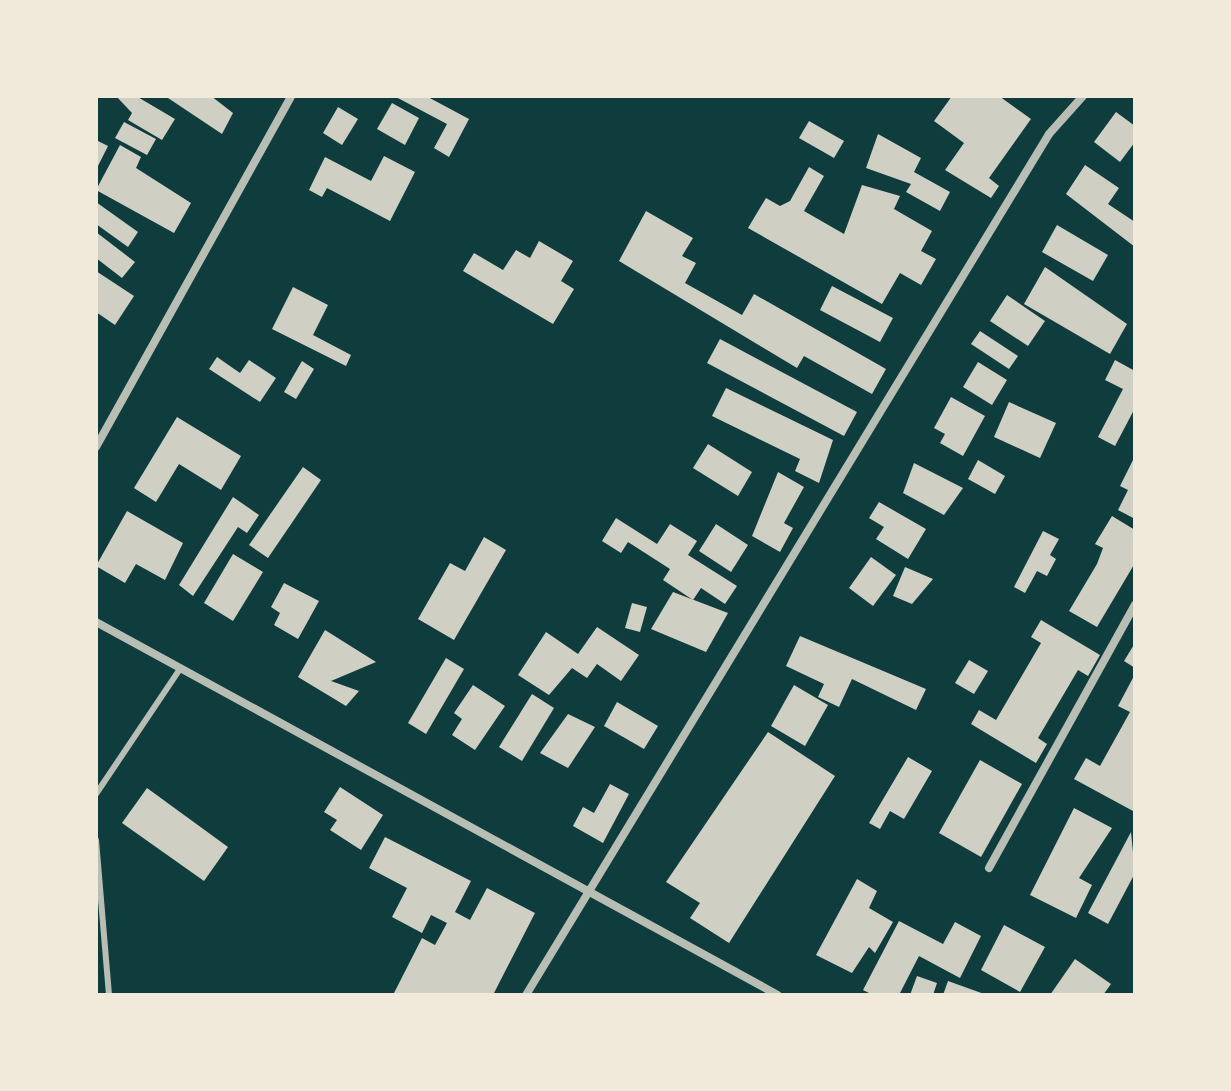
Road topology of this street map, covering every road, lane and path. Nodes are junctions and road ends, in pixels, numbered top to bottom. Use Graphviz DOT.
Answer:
graph roads {
  1 [pos="291,96"];
  2 [pos="1083,96"];
  3 [pos="96,447"];
  4 [pos="1135,605"];
  5 [pos="96,622"];
  6 [pos="180,669"];
  7 [pos="96,794"];
  8 [pos="96,840"];
  9 [pos="989,868"];
  10 [pos="582,893"];
  11 [pos="109,995"];
  12 [pos="526,995"];
  13 [pos="778,995"];
  1 -- 3 [label="street"];
  2 -- 10 [label="street"];
  4 -- 9 [label="street"];
  5 -- 6 [label="street"];
  6 -- 7 [label="lane"];
  6 -- 10 [label="street"];
  8 -- 11 [label="lane"];
  10 -- 12 [label="street"];
  10 -- 13 [label="street"];
}
